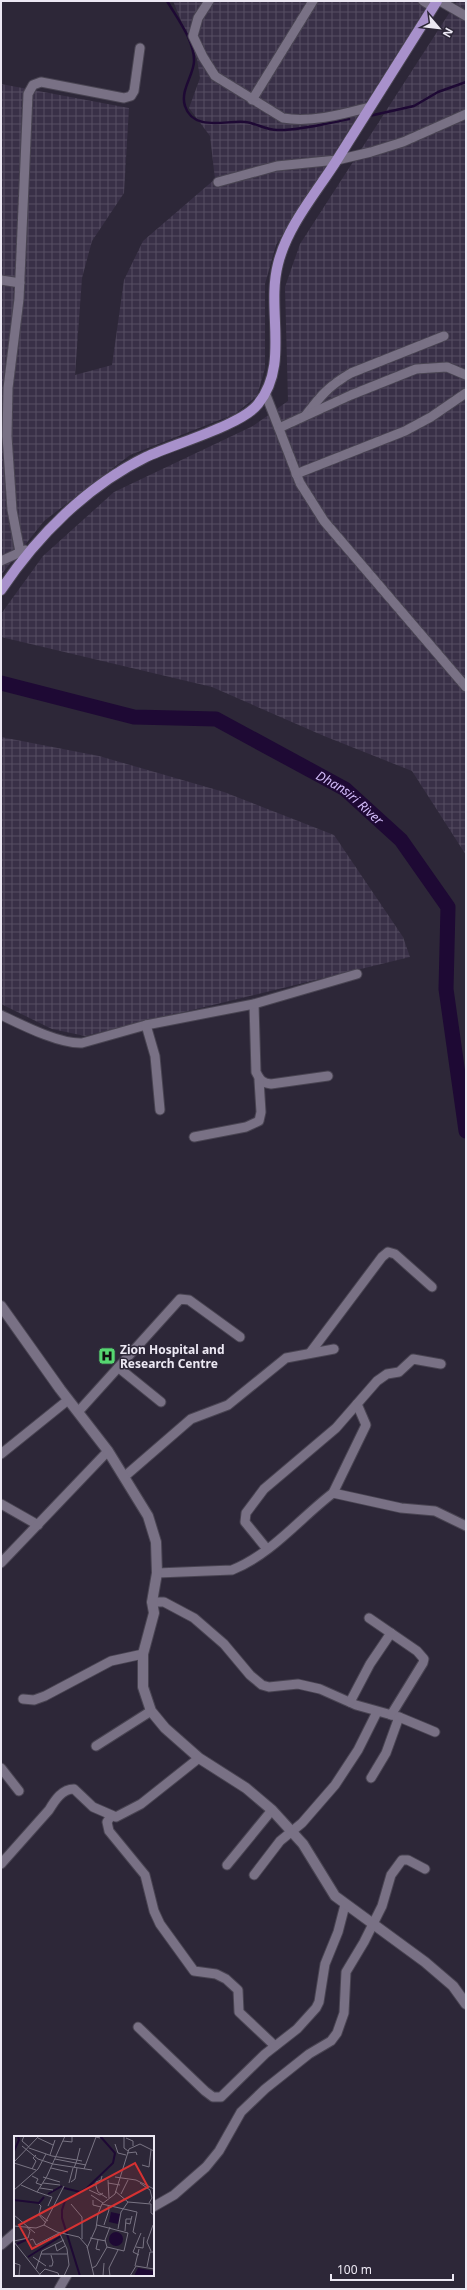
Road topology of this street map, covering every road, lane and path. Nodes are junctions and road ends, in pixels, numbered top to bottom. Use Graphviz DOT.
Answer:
graph roads {
  1 [pos="209,1"];
  2 [pos="313,1"];
  3 [pos="423,1"];
  4 [pos="437,3"];
  5 [pos="466,16"];
  6 [pos="140,48"];
  7 [pos="252,100"];
  8 [pos="370,107"];
  9 [pos="466,114"];
  10 [pos="337,160"];
  11 [pos="218,182"];
  12 [pos="1,280"];
  13 [pos="20,283"];
  14 [pos="444,336"];
  15 [pos="466,375"];
  16 [pos="466,393"];
  17 [pos="266,394"];
  18 [pos="306,416"];
  19 [pos="279,428"];
  20 [pos="296,474"];
  21 [pos="32,547"];
  22 [pos="20,552"];
  23 [pos="1,561"];
  24 [pos="1,590"];
  25 [pos="466,687"];
  26 [pos="357,974"];
  27 [pos="254,1004"];
  28 [pos="1,1015"];
  29 [pos="146,1025"];
  30 [pos="328,1076"];
  31 [pos="259,1080"];
  32 [pos="160,1110"];
  33 [pos="194,1137"];
  34 [pos="432,1287"];
  35 [pos="1,1306"];
  36 [pos="240,1337"];
  37 [pos="334,1349"];
  38 [pos="310,1353"];
  39 [pos="441,1364"];
  40 [pos="119,1368"];
  41 [pos="68,1400"];
  42 [pos="162,1402"];
  43 [pos="357,1404"];
  44 [pos="78,1412"];
  45 [pos="108,1451"];
  46 [pos="1,1454"];
  47 [pos="124,1477"];
  48 [pos="334,1493"];
  49 [pos="1,1504"];
  50 [pos="38,1525"];
  51 [pos="466,1526"];
  52 [pos="267,1550"];
  53 [pos="1,1563"];
  54 [pos="157,1573"];
  55 [pos="152,1602"];
  56 [pos="369,1618"];
  57 [pos="391,1633"];
  58 [pos="143,1654"];
  59 [pos="23,1699"];
  60 [pos="350,1702"];
  61 [pos="151,1711"];
  62 [pos="377,1712"];
  63 [pos="395,1716"];
  64 [pos="435,1732"];
  65 [pos="96,1746"];
  66 [pos="199,1758"];
  67 [pos="1,1768"];
  68 [pos="372,1778"];
  69 [pos="19,1791"];
  70 [pos="272,1810"];
  71 [pos="111,1816"];
  72 [pos="291,1830"];
  73 [pos="1,1864"];
  74 [pos="227,1865"];
  75 [pos="425,1869"];
  76 [pos="254,1875"];
  77 [pos="348,1907"];
  78 [pos="372,1923"];
  79 [pos="463,1993"];
  80 [pos="466,2004"];
  81 [pos="138,2027"];
  82 [pos="275,2046"];
  83 [pos="154,2197"];
  84 [pos="164,2201"];
  85 [pos="154,2206"];
  86 [pos="14,2234"];
  87 [pos="1,2245"];
  88 [pos="66,2276"];
  89 [pos="59,2289"];
  1 -- 7 [label="street"];
  2 -- 7 [label="street"];
  3 -- 4 [label="street"];
  4 -- 5 [label="street"];
  4 -- 8 [label="main road"];
  6 -- 13 [label="street"];
  7 -- 8 [label="street"];
  8 -- 10 [label="main road"];
  9 -- 10 [label="street"];
  10 -- 11 [label="street"];
  10 -- 17 [label="main road"];
  12 -- 13 [label="street"];
  13 -- 22 [label="street"];
  14 -- 18 [label="street"];
  15 -- 18 [label="street"];
  16 -- 20 [label="street"];
  17 -- 19 [label="street"];
  17 -- 21 [label="main road"];
  18 -- 19 [label="street"];
  19 -- 20 [label="street"];
  20 -- 25 [label="street"];
  21 -- 22 [label="street"];
  21 -- 24 [label="main road"];
  22 -- 23 [label="street"];
  26 -- 27 [label="street"];
  27 -- 29 [label="street"];
  27 -- 31 [label="street"];
  28 -- 29 [label="street"];
  29 -- 32 [label="street"];
  30 -- 31 [label="street"];
  31 -- 33 [label="street"];
  34 -- 38 [label="street"];
  35 -- 41 [label="street"];
  36 -- 40 [label="street"];
  37 -- 38 [label="street"];
  38 -- 47 [label="street"];
  39 -- 43 [label="street"];
  40 -- 42 [label="street"];
  40 -- 44 [label="street"];
  41 -- 44 [label="street"];
  41 -- 46 [label="street"];
  43 -- 48 [label="street"];
  43 -- 52 [label="street"];
  44 -- 45 [label="street"];
  45 -- 47 [label="street"];
  45 -- 50 [label="street"];
  47 -- 54 [label="street"];
  48 -- 51 [label="street"];
  48 -- 52 [label="street"];
  49 -- 50 [label="street"];
  50 -- 53 [label="street"];
  52 -- 54 [label="street"];
  54 -- 55 [label="street"];
  55 -- 58 [label="street"];
  55 -- 60 [label="street"];
  56 -- 57 [label="street"];
  57 -- 60 [label="street"];
  57 -- 63 [label="street"];
  58 -- 59 [label="street"];
  58 -- 61 [label="street"];
  60 -- 62 [label="street"];
  61 -- 65 [label="street"];
  61 -- 66 [label="street"];
  62 -- 63 [label="street"];
  62 -- 72 [label="street"];
  63 -- 64 [label="street"];
  63 -- 68 [label="street"];
  66 -- 70 [label="street"];
  66 -- 71 [label="street"];
  67 -- 69 [label="street"];
  70 -- 72 [label="street"];
  70 -- 74 [label="street"];
  71 -- 73 [label="street"];
  71 -- 82 [label="street"];
  72 -- 76 [label="street"];
  72 -- 77 [label="street"];
  75 -- 78 [label="street"];
  77 -- 78 [label="street"];
  77 -- 82 [label="street"];
  78 -- 79 [label="street"];
  78 -- 84 [label="street"];
  79 -- 80 [label="street"];
  81 -- 82 [label="street"];
  83 -- 84 [label="street"];
  84 -- 85 [label="street"];
  86 -- 87 [label="street"];
  88 -- 89 [label="street"];
}
